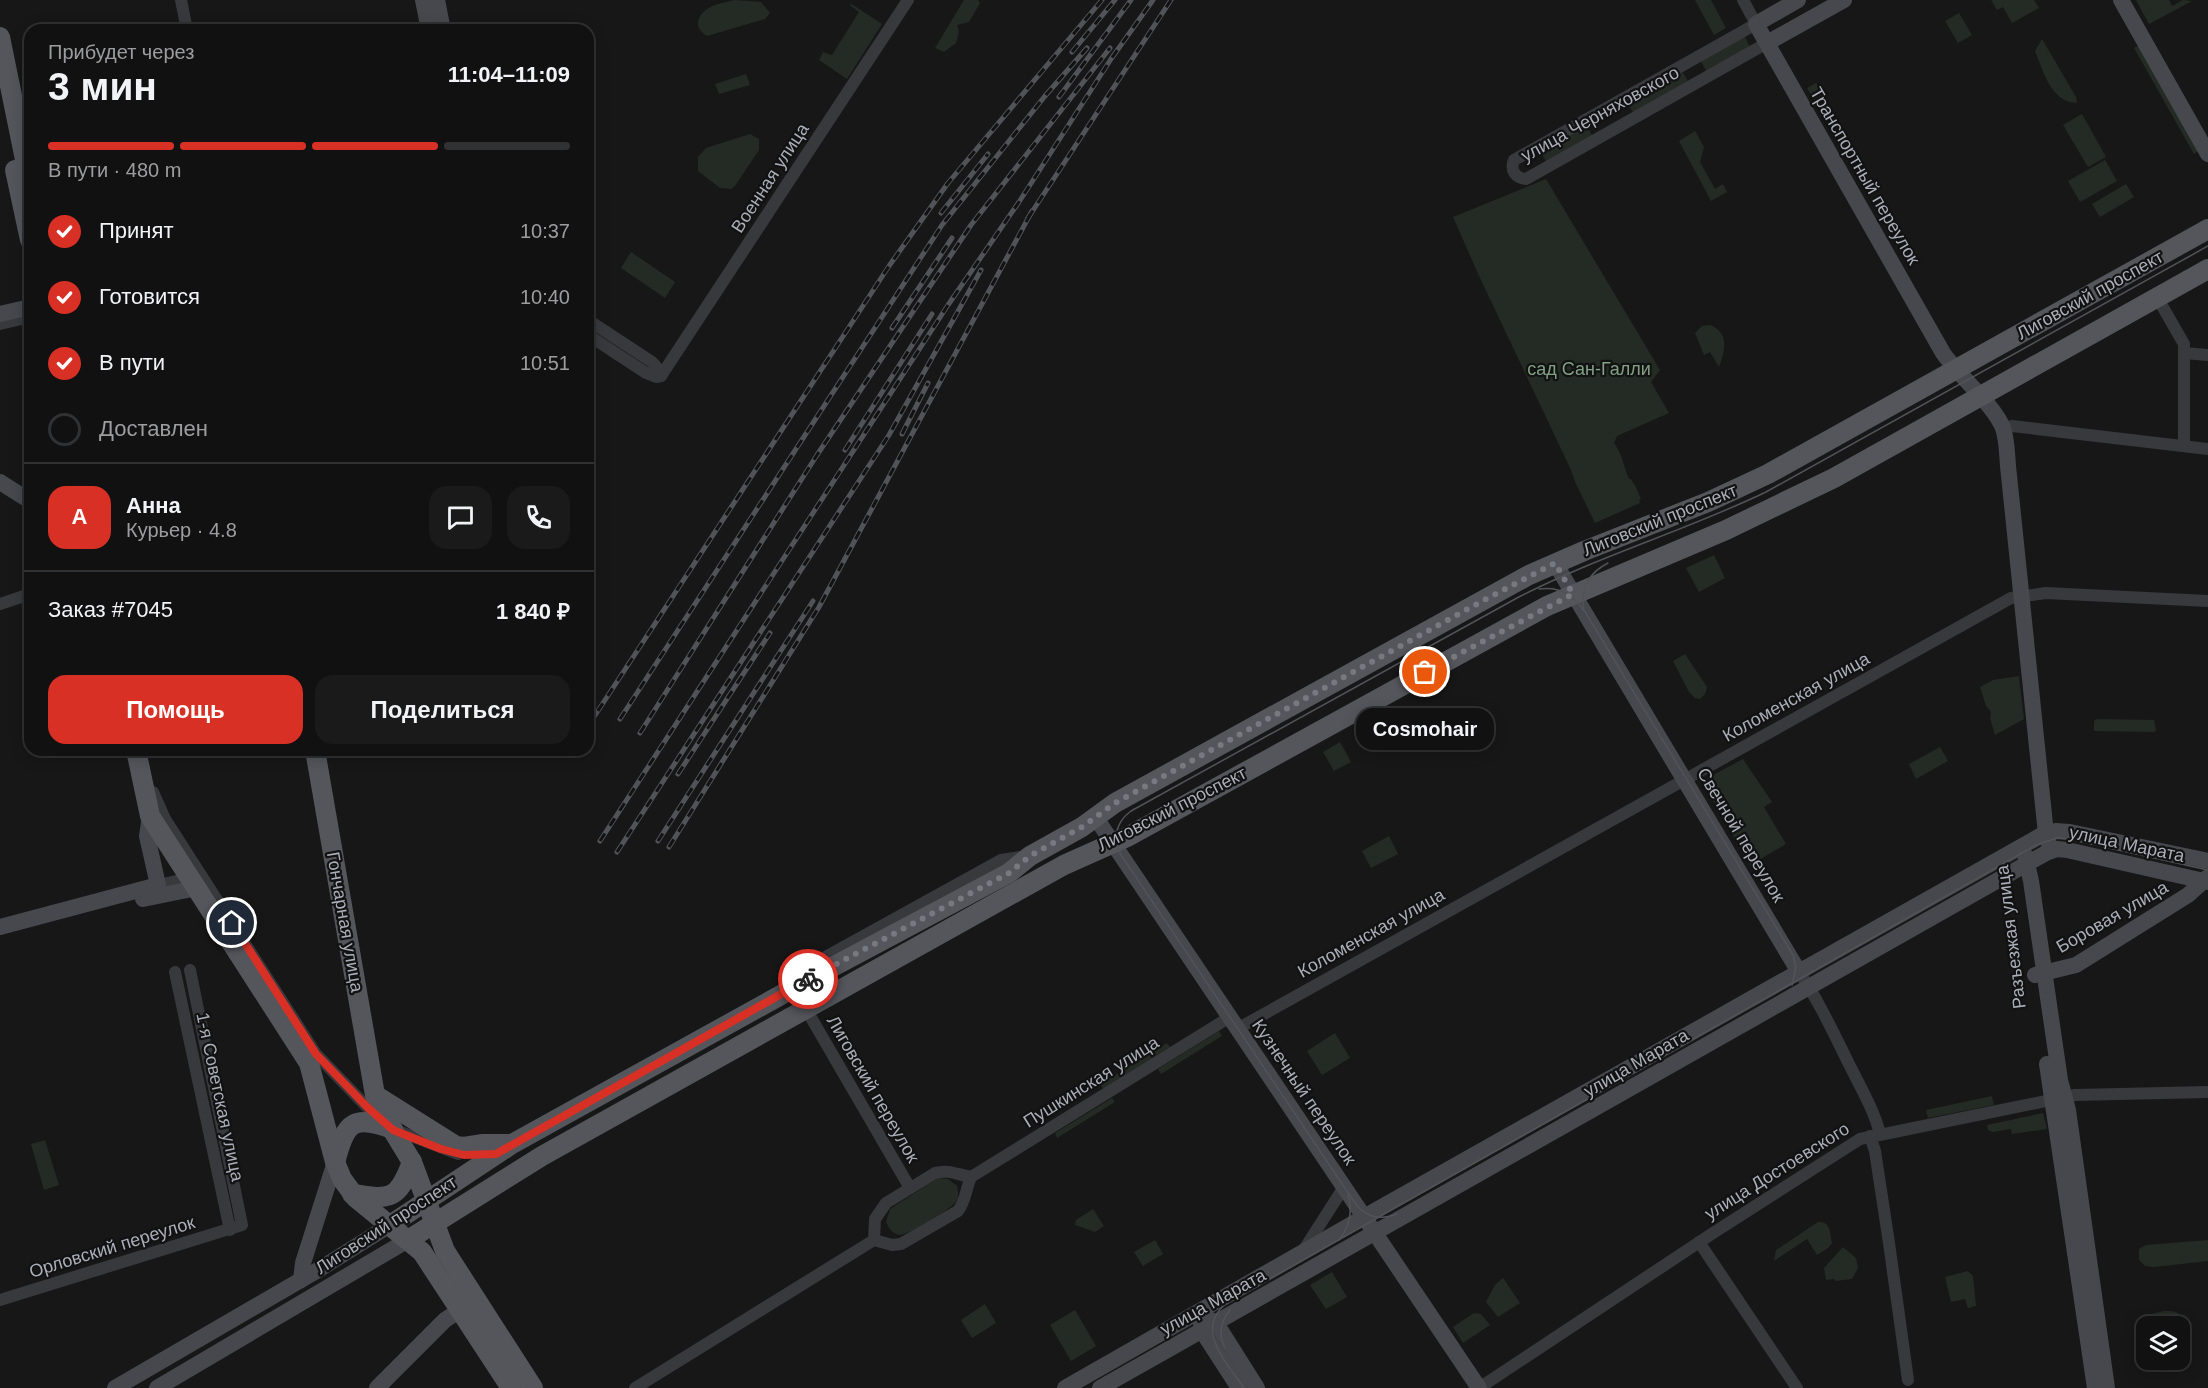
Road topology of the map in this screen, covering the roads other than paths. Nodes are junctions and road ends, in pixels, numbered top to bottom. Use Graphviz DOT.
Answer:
graph roads {
  1 [pos="181,0"];
  2 [pos="423,0"];
  3 [pos="437,0"];
  4 [pos="908,0"];
  5 [pos="1743,0"];
  6 [pos="1798,0"];
  7 [pos="1844,0"];
  8 [pos="2121,0"];
  9 [pos="186,24"];
  10 [pos="428,24"];
  11 [pos="442,24"];
  12 [pos="1756,24"];
  13 [pos="0,37"];
  14 [pos="1767,43"];
  15 [pos="1690,61"];
  16 [pos="1701,80"];
  17 [pos="0,98"];
  18 [pos="1615,103"];
  19 [pos="1626,122"];
  20 [pos="24,134"];
  21 [pos="2208,154"];
  22 [pos="24,212"];
  23 [pos="2208,229"];
  24 [pos="2208,269"];
  25 [pos="2157,297"];
  26 [pos="24,308"];
  27 [pos="0,314"];
  28 [pos="24,318"];
  29 [pos="0,324"];
  30 [pos="594,324"];
  31 [pos="594,338"];
  32 [pos="2184,353"];
  33 [pos="2208,355"];
  34 [pos="1955,370"];
  35 [pos="661,376"];
  36 [pos="1985,394"];
  37 [pos="2007,426"];
  38 [pos="2184,446"];
  39 [pos="2208,448"];
  40 [pos="0,482"];
  41 [pos="24,497"];
  42 [pos="1555,563"];
  43 [pos="1573,594"];
  44 [pos="2027,595"];
  45 [pos="24,596"];
  46 [pos="2208,601"];
  47 [pos="0,604"];
  48 [pos="137,756"];
  49 [pos="145,756"];
  50 [pos="316,756"];
  51 [pos="1685,780"];
  52 [pos="150,816"];
  53 [pos="1099,829"];
  54 [pos="2051,833"];
  55 [pos="2021,846"];
  56 [pos="2051,851"];
  57 [pos="2024,866"];
  58 [pos="2207,870"];
  59 [pos="198,884"];
  60 [pos="158,885"];
  61 [pos="0,927"];
  62 [pos="0,936"];
  63 [pos="190,970"];
  64 [pos="175,972"];
  65 [pos="1799,972"];
  66 [pos="2040,975"];
  67 [pos="1809,987"];
  68 [pos="806,1009"];
  69 [pos="1234,1023"];
  70 [pos="647,1069"];
  71 [pos="659,1090"];
  72 [pos="2208,1092"];
  73 [pos="375,1095"];
  74 [pos="2058,1098"];
  75 [pos="393,1130"];
  76 [pos="1875,1135"];
  77 [pos="504,1149"];
  78 [pos="335,1162"];
  79 [pos="412,1162"];
  80 [pos="968,1183"];
  81 [pos="1344,1187"];
  82 [pos="910,1188"];
  83 [pos="352,1194"];
  84 [pos="427,1199"];
  85 [pos="1364,1217"];
  86 [pos="435,1222"];
  87 [pos="390,1225"];
  88 [pos="236,1228"];
  89 [pos="1375,1233"];
  90 [pos="878,1238"];
  91 [pos="408,1240"];
  92 [pos="1699,1242"];
  93 [pos="1302,1253"];
  94 [pos="301,1280"];
  95 [pos="0,1300"];
  96 [pos="460,1310"];
  97 [pos="1199,1312"];
  98 [pos="1209,1327"];
  99 [pos="1908,1380"];
  100 [pos="115,1388"];
  101 [pos="157,1388"];
  102 [pos="377,1388"];
  103 [pos="511,1388"];
  104 [pos="533,1388"];
  105 [pos="635,1388"];
  106 [pos="1065,1388"];
  107 [pos="1100,1388"];
  108 [pos="1239,1388"];
  109 [pos="1257,1388"];
  110 [pos="1479,1388"];
  111 [pos="1797,1388"];
  112 [pos="2095,1388"];
  113 [pos="2107,1388"];
  1 -- 9 [label="street"];
  2 -- 10 [label="street"];
  3 -- 11 [label="street"];
  4 -- 35 [label="street, Военная улица"];
  5 -- 12 [label="street, Транспортный переулок"];
  6 -- 12 [label="street, улица Черняховского"];
  7 -- 14 [label="street, улица Черняховского"];
  8 -- 21 [label="street"];
  12 -- 14 [label="street, Транспортный переулок"];
  12 -- 15 [label="street, улица Черняховского"];
  13 -- 20 [label="main road"];
  14 -- 16 [label="street, улица Черняховского"];
  14 -- 34 [label="street, Транспортный переулок"];
  15 -- 16 [label="street"];
  15 -- 18 [label="street, улица Черняховского"];
  16 -- 19 [label="street, улица Черняховского"];
  17 -- 22 [label="main road"];
  18 -- 19 [label="street"];
  18 -- 19 [label="street, улица Черняховского"];
  23 -- 34 [label="main road, Лиговский проспект"];
  24 -- 25 [label="main road, Лиговский проспект"];
  25 -- 32 [label="street"];
  25 -- 36 [label="main road, Лиговский проспект"];
  26 -- 27 [label="street"];
  28 -- 29 [label="street"];
  30 -- 35 [label="street"];
  31 -- 35 [label="street"];
  32 -- 33 [label="street"];
  32 -- 38 [label="street"];
  34 -- 36 [label="street, Транспортный переулок"];
  34 -- 42 [label="main road, Лиговский проспект"];
  36 -- 37 [label="street, Транспортный переулок"];
  36 -- 43 [label="main road, Лиговский проспект"];
  37 -- 38 [label="street"];
  37 -- 44 [label="street"];
  38 -- 39 [label="street"];
  40 -- 41 [label="street"];
  42 -- 43 [label="street, Свечной переулок"];
  42 -- 53 [label="main road, Лиговский проспект"];
  43 -- 51 [label="street, Свечной переулок"];
  43 -- 53 [label="main road, Лиговский проспект"];
  44 -- 46 [label="street, Коломенская улица"];
  44 -- 51 [label="street, Коломенская улица"];
  44 -- 54 [label="street"];
  45 -- 47 [label="street"];
  48 -- 52 [label="main road"];
  49 -- 59 [label="street"];
  50 -- 73 [label="main road, Гончарная улица"];
  51 -- 65 [label="street, Свечной переулок"];
  51 -- 69 [label="street, Коломенская улица"];
  52 -- 59 [label="main road"];
  52 -- 60 [label="street"];
  53 -- 68 [label="main road, Лиговский проспект"];
  53 -- 69 [label="street, Кузнечный переулок"];
  53 -- 70 [label="main road, Лиговский проспект"];
  54 -- 55 [label="street, улица Марата"];
  54 -- 56 [label="street"];
  54 -- 58 [label="street, улица Марата"];
  55 -- 57 [label="street, Разъезжая улица"];
  55 -- 65 [label="street, улица Марата"];
  56 -- 57 [label="street, улица Марата"];
  56 -- 58 [label="street, улица Марата"];
  57 -- 66 [label="street, Разъезжая улица"];
  57 -- 67 [label="street, улица Марата"];
  58 -- 66 [label="street, Боровая улица"];
  59 -- 60 [label="street"];
  59 -- 62 [label="street"];
  59 -- 75 [label="street"];
  59 -- 78 [label="main road"];
  60 -- 61 [label="street"];
  63 -- 88 [label="street, 1-я Советская улица"];
  64 -- 88 [label="street, 1-я Советская улица"];
  65 -- 67 [label="street, Свечной переулок"];
  65 -- 85 [label="street, улица Марата"];
  66 -- 74 [label="street, Разъезжая улица"];
  67 -- 76 [label="street, Свечной переулок"];
  67 -- 89 [label="street, улица Марата"];
  68 -- 71 [label="main road, Лиговский проспект"];
  68 -- 82 [label="street, Лиговский переулок"];
  69 -- 80 [label="street, Пушкинская улица"];
  69 -- 81 [label="street, Кузнечный переулок"];
  70 -- 71 [label="main road"];
  70 -- 77 [label="main road, Лиговский проспект"];
  71 -- 86 [label="main road, Лиговский проспект"];
  72 -- 74 [label="street, улица Достоевского"];
  73 -- 75 [label="main road, Гончарная улица"];
  73 -- 77 [label="main road"];
  74 -- 76 [label="street, улица Достоевского"];
  74 -- 112 [label="street, Разъезжая улица"];
  74 -- 113 [label="street, Разъезжая улица"];
  75 -- 77 [label="street"];
  75 -- 78 [label="main road"];
  75 -- 79 [label="main road"];
  76 -- 92 [label="street, улица Достоевского"];
  76 -- 99 [label="street, Свечной переулок"];
  77 -- 84 [label="main road, Лиговский проспект"];
  78 -- 83 [label="main road"];
  78 -- 94 [label="street"];
  79 -- 83 [label="main road"];
  79 -- 84 [label="main road"];
  80 -- 82 [label="street"];
  80 -- 90 [label="street, Пушкинская улица"];
  81 -- 85 [label="street, Кузнечный переулок"];
  81 -- 93 [label="street, улица Марата"];
  82 -- 90 [label="street"];
  83 -- 87 [label="main road"];
  84 -- 86 [label="main road"];
  84 -- 87 [label="main road, Лиговский проспект"];
  84 -- 91 [label="main road"];
  85 -- 89 [label="street, Кузнечный переулок"];
  85 -- 93 [label="street, улица Марата"];
  86 -- 91 [label="main road, Лиговский проспект"];
  86 -- 104 [label="main road"];
  87 -- 91 [label="main road"];
  87 -- 94 [label="street, Лиговский проспект"];
  88 -- 95 [label="street, Орловский переулок"];
  89 -- 98 [label="street, улица Марата"];
  89 -- 110 [label="street, Кузнечный переулок"];
  90 -- 105 [label="street, Пушкинская улица"];
  91 -- 96 [label="main road"];
  91 -- 101 [label="street, Лиговский проспект"];
  92 -- 110 [label="street, улица Достоевского"];
  92 -- 111 [label="street"];
  93 -- 97 [label="street, улица Марата"];
  94 -- 100 [label="street, Лиговский проспект"];
  96 -- 102 [label="street"];
  96 -- 103 [label="main road"];
  97 -- 98 [label="street"];
  97 -- 106 [label="street, улица Марата"];
  98 -- 107 [label="street, улица Марата"];
  98 -- 108 [label="street"];
  98 -- 109 [label="street"];
}
